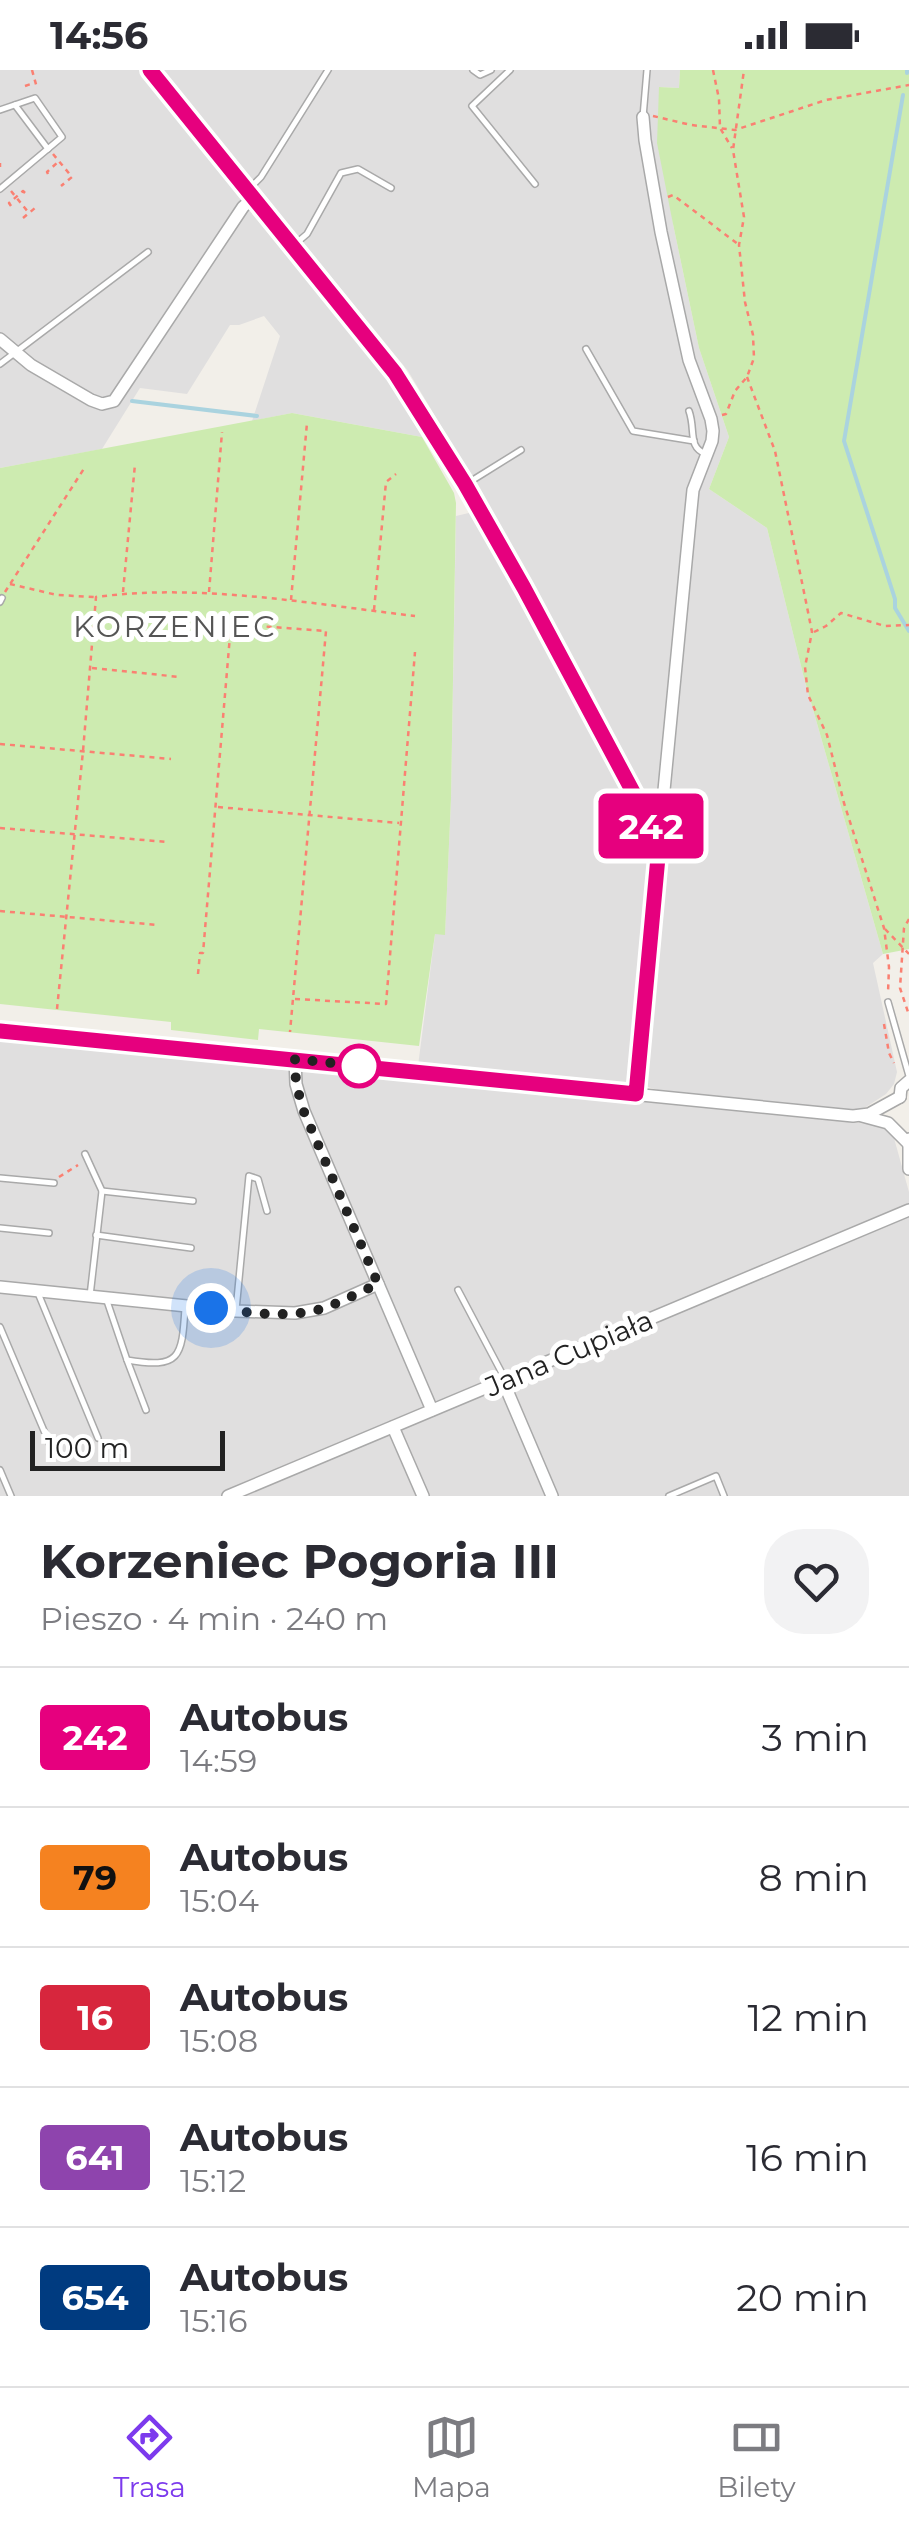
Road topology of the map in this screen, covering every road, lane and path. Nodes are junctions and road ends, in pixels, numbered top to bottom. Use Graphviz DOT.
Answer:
graph roads {
  1 [pos="32,70"];
  2 [pos="150,70"];
  3 [pos="328,70"];
  4 [pos="473,70"];
  5 [pos="491,70"];
  6 [pos="510,70"];
  7 [pos="647,70"];
  8 [pos="713,70"];
  9 [pos="744,70"];
  10 [pos="35,82"];
  11 [pos="909,85"];
  12 [pos="25,86"];
  13 [pos="35,98"];
  14 [pos="15,104"];
  15 [pos="0,110"];
  16 [pos="643,118"];
  17 [pos="720,128"];
  18 [pos="736,130"];
  19 [pos="48,149"];
  20 [pos="733,150"];
  21 [pos="59,162"];
  22 [pos="48,174"];
  23 [pos="535,184"];
  24 [pos="61,186"];
  25 [pos="3,187"];
  26 [pos="391,188"];
  27 [pos="25,193"];
  28 [pos="250,194"];
  29 [pos="16,197"];
  30 [pos="656,200"];
  31 [pos="10,206"];
  32 [pos="35,208"];
  33 [pos="29,212"];
  34 [pos="23,218"];
  35 [pos="739,245"];
  36 [pos="292,247"];
  37 [pos="148,252"];
  38 [pos="0,339"];
  39 [pos="586,349"];
  40 [pos="14,352"];
  41 [pos="0,364"];
  42 [pos="748,378"];
  43 [pos="689,411"];
  44 [pos="711,419"];
  45 [pos="308,423"];
  46 [pos="222,432"];
  47 [pos="694,440"];
  48 [pos="521,450"];
  49 [pos="706,454"];
  50 [pos="135,464"];
  51 [pos="86,467"];
  52 [pos="396,474"];
  53 [pos="465,484"];
  54 [pos="10,584"];
  55 [pos="123,594"];
  56 [pos="209,594"];
  57 [pos="96,597"];
  58 [pos="1,600"];
  59 [pos="291,602"];
  60 [pos="374,611"];
  61 [pos="415,616"];
  62 [pos="909,626"];
  63 [pos="812,632"];
  64 [pos="415,652"];
  65 [pos="90,668"];
  66 [pos="180,676"];
  67 [pos="0,744"];
  68 [pos="84,752"];
  69 [pos="171,760"];
  70 [pos="216,807"];
  71 [pos="308,814"];
  72 [pos="400,823"];
  73 [pos="0,828"];
  74 [pos="74,834"];
  75 [pos="656,839"];
  76 [pos="166,842"];
  77 [pos="0,911"];
  78 [pos="66,918"];
  79 [pos="909,918"];
  80 [pos="158,926"];
  81 [pos="884,928"];
  82 [pos="903,948"];
  83 [pos="909,954"];
  84 [pos="198,974"];
  85 [pos="293,999"];
  86 [pos="888,1002"];
  87 [pos="907,1008"];
  88 [pos="57,1009"];
  89 [pos="909,1015"];
  90 [pos="882,1017"];
  91 [pos="0,1031"];
  92 [pos="290,1032"];
  93 [pos="295,1059"];
  94 [pos="895,1063"];
  95 [pos="909,1078"];
  96 [pos="636,1094"];
  97 [pos="904,1102"];
  98 [pos="862,1116"];
  99 [pos="909,1140"];
  100 [pos="86,1156"];
  101 [pos="909,1169"];
  102 [pos="0,1178"];
  103 [pos="54,1183"];
  104 [pos="102,1191"];
  105 [pos="193,1201"];
  106 [pos="267,1210"];
  107 [pos="909,1210"];
  108 [pos="0,1228"];
  109 [pos="49,1234"];
  110 [pos="96,1236"];
  111 [pos="192,1248"];
  112 [pos="378,1284"];
  113 [pos="0,1287"];
  114 [pos="458,1290"];
  115 [pos="38,1291"];
  116 [pos="90,1296"];
  117 [pos="106,1298"];
  118 [pos="186,1306"];
  119 [pos="236,1311"];
  120 [pos="0,1326"];
  121 [pos="127,1360"];
  122 [pos="504,1380"];
  123 [pos="146,1410"];
  124 [pos="432,1410"];
  125 [pos="392,1427"];
  126 [pos="98,1438"];
  127 [pos="50,1445"];
  128 [pos="0,1470"];
  129 [pos="11,1496"];
  130 [pos="229,1496"];
  131 [pos="422,1496"];
  132 [pos="552,1496"];
  133 [pos="669,1496"];
  134 [pos="724,1496"];
  1 -- 10 [label="path"];
  2 -- 28 [label="street"];
  3 -- 28 [label="lane"];
  4 -- 5 [label="lane"];
  6 -- 23 [label="lane"];
  7 -- 16 [label="lane"];
  8 -- 17 [label="path"];
  9 -- 18 [label="path"];
  10 -- 12 [label="path"];
  10 -- 13 [label="path"];
  11 -- 18 [label="path"];
  13 -- 14 [label="lane"];
  13 -- 19 [label="lane"];
  14 -- 15 [label="lane"];
  14 -- 19 [label="lane"];
  16 -- 17 [label="path"];
  16 -- 30 [label="street"];
  17 -- 18 [label="path"];
  17 -- 20 [label="path"];
  18 -- 20 [label="path"];
  19 -- 21 [label="path"];
  19 -- 25 [label="lane"];
  20 -- 35 [label="path"];
  21 -- 22 [label="path"];
  21 -- 24 [label="path"];
  25 -- 29 [label="path"];
  26 -- 36 [label="lane"];
  27 -- 29 [label="path"];
  28 -- 36 [label="street"];
  28 -- 40 [label="street"];
  29 -- 31 [label="path"];
  29 -- 33 [label="path"];
  30 -- 35 [label="path"];
  30 -- 44 [label="street"];
  32 -- 33 [label="path"];
  33 -- 34 [label="path"];
  35 -- 42 [label="path"];
  36 -- 53 [label="street"];
  37 -- 40 [label="lane"];
  38 -- 40 [label="street"];
  39 -- 47 [label="lane"];
  40 -- 41 [label="lane"];
  42 -- 44 [label="path"];
  42 -- 63 [label="path"];
  43 -- 47 [label="lane"];
  44 -- 49 [label="street"];
  45 -- 59 [label="path"];
  46 -- 56 [label="path"];
  47 -- 49 [label="lane"];
  48 -- 53 [label="lane"];
  49 -- 75 [label="street"];
  50 -- 55 [label="path"];
  51 -- 54 [label="path"];
  52 -- 60 [label="path"];
  53 -- 75 [label="street"];
  54 -- 57 [label="path"];
  54 -- 58 [label="path"];
  55 -- 56 [label="path"];
  55 -- 57 [label="path"];
  56 -- 59 [label="path"];
  57 -- 65 [label="path"];
  59 -- 60 [label="path"];
  60 -- 61 [label="path"];
  62 -- 63 [label="path"];
  63 -- 81 [label="path"];
  64 -- 72 [label="path"];
  65 -- 66 [label="path"];
  65 -- 68 [label="path"];
  67 -- 68 [label="path"];
  68 -- 69 [label="path"];
  68 -- 74 [label="path"];
  70 -- 71 [label="path"];
  70 -- 71 [label="path"];
  70 -- 84 [label="path"];
  71 -- 72 [label="path"];
  71 -- 85 [label="path"];
  72 -- 85 [label="path"];
  73 -- 74 [label="path"];
  74 -- 76 [label="path"];
  74 -- 78 [label="path"];
  75 -- 96 [label="street"];
  77 -- 78 [label="path"];
  78 -- 80 [label="path"];
  78 -- 88 [label="path"];
  79 -- 82 [label="path"];
  81 -- 82 [label="path"];
  81 -- 86 [label="path"];
  82 -- 83 [label="path"];
  82 -- 87 [label="path"];
  85 -- 92 [label="path"];
  86 -- 95 [label="lane"];
  87 -- 89 [label="path"];
  90 -- 94 [label="path"];
  91 -- 93 [label="street"];
  93 -- 96 [label="street"];
  93 -- 112 [label="street"];
  95 -- 97 [label="street"];
  96 -- 98 [label="street"];
  97 -- 98 [label="street"];
  98 -- 99 [label="street"];
  99 -- 101 [label="street"];
  100 -- 103 [label="path"];
  100 -- 104 [label="lane"];
  102 -- 103 [label="lane"];
  104 -- 105 [label="lane"];
  104 -- 110 [label="lane"];
  106 -- 119 [label="lane"];
  107 -- 122 [label="street, Jana Cupiała"];
  108 -- 109 [label="lane"];
  110 -- 111 [label="lane"];
  110 -- 116 [label="lane"];
  112 -- 119 [label="street"];
  112 -- 124 [label="street"];
  113 -- 115 [label="street"];
  114 -- 122 [label="lane"];
  115 -- 116 [label="street"];
  115 -- 126 [label="lane"];
  116 -- 117 [label="street"];
  117 -- 118 [label="street"];
  117 -- 121 [label="lane"];
  118 -- 119 [label="street"];
  118 -- 121 [label="lane"];
  120 -- 127 [label="lane"];
  121 -- 123 [label="lane"];
  122 -- 124 [label="street, Jana Cupiała"];
  122 -- 132 [label="street"];
  124 -- 125 [label="street, Jana Cupiała"];
  125 -- 130 [label="street, Jana Cupiała"];
  125 -- 131 [label="street"];
  128 -- 129 [label="lane"];
  133 -- 134 [label="lane"];
}
